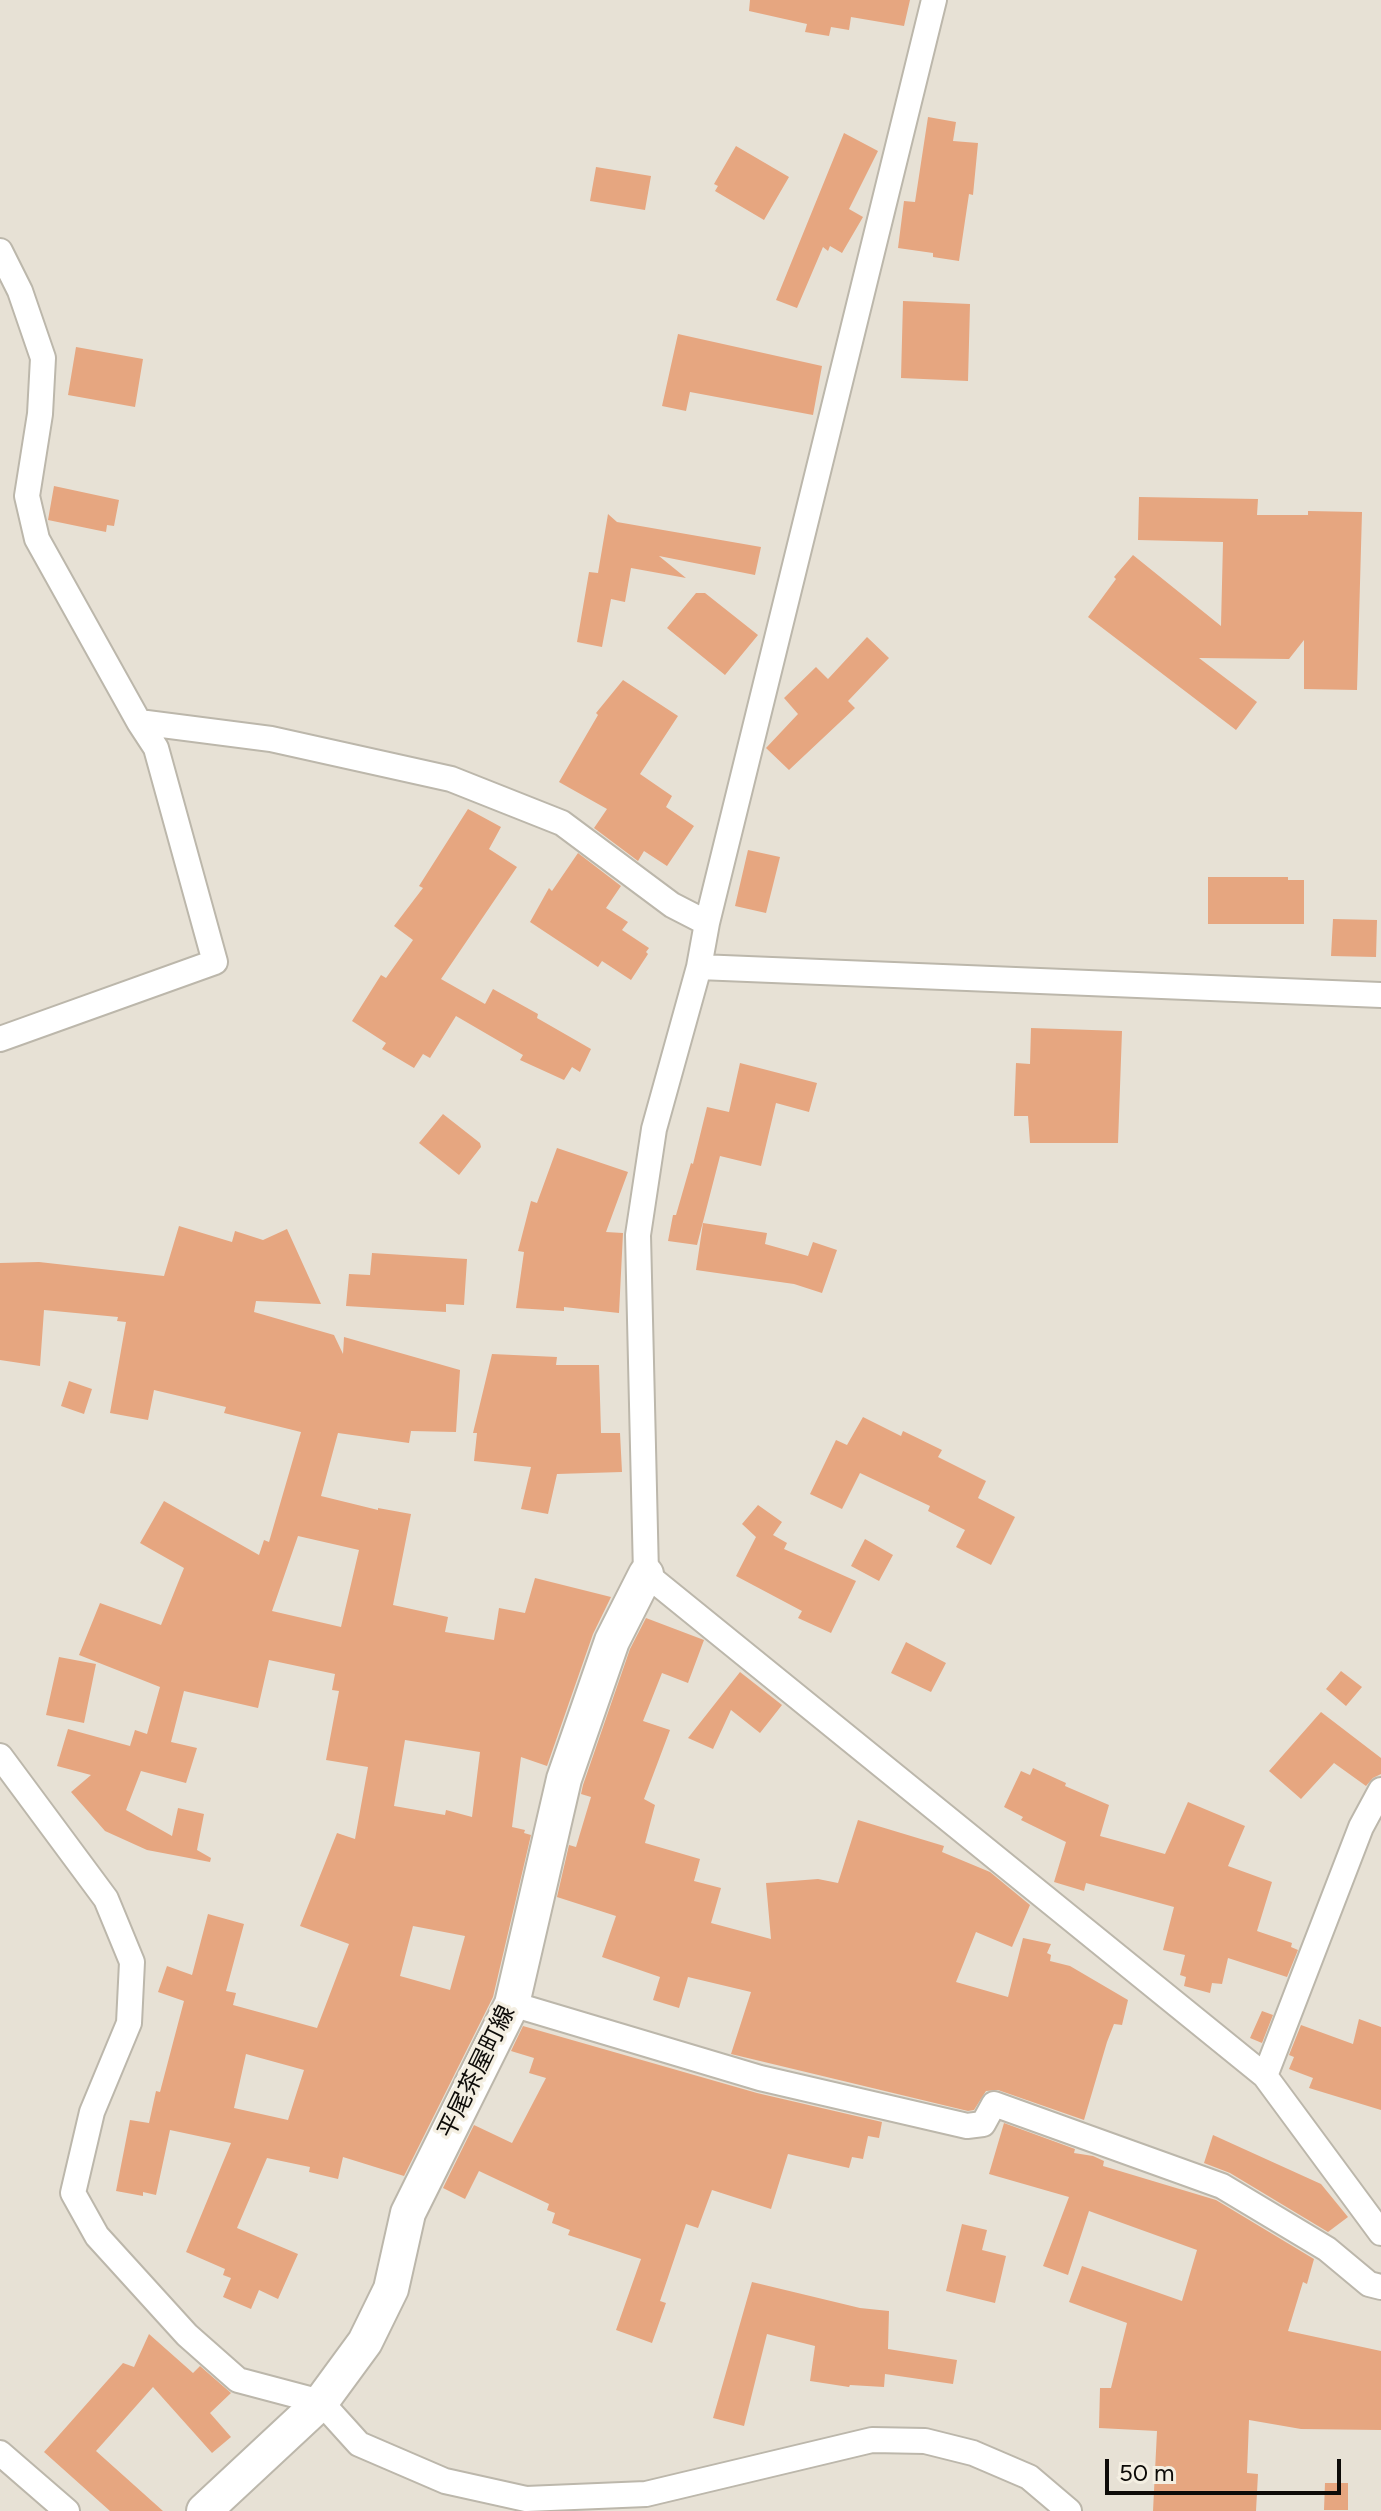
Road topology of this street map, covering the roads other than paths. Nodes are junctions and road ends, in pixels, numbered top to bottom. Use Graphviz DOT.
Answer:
graph roads {
  1 [pos="934,0"];
  2 [pos="0,251"];
  3 [pos="139,722"];
  4 [pos="707,923"];
  5 [pos="699,967"];
  6 [pos="1381,995"];
  7 [pos="0,1039"];
  8 [pos="646,1574"];
  9 [pos="0,1756"];
  10 [pos="1381,1790"];
  11 [pos="512,2004"];
  12 [pos="1265,2076"];
  13 [pos="1381,2233"];
  14 [pos="1381,2287"];
  15 [pos="321,2402"];
  16 [pos="0,2453"];
  17 [pos="67,2511"];
  18 [pos="204,2511"];
  19 [pos="1069,2511"];
  1 -- 4 [label="street"];
  2 -- 3 [label="street"];
  3 -- 4 [label="street"];
  3 -- 7 [label="street"];
  4 -- 5 [label="street"];
  5 -- 6 [label="street"];
  5 -- 8 [label="street"];
  8 -- 11 [label="main road, 平尾茶屋町線"];
  8 -- 12 [label="street"];
  9 -- 15 [label="street"];
  10 -- 12 [label="street"];
  11 -- 14 [label="street"];
  11 -- 15 [label="main road, 平尾茶屋町線"];
  12 -- 13 [label="street"];
  15 -- 18 [label="main road, 平尾茶屋町線"];
  15 -- 19 [label="street"];
  16 -- 17 [label="street"];
}
